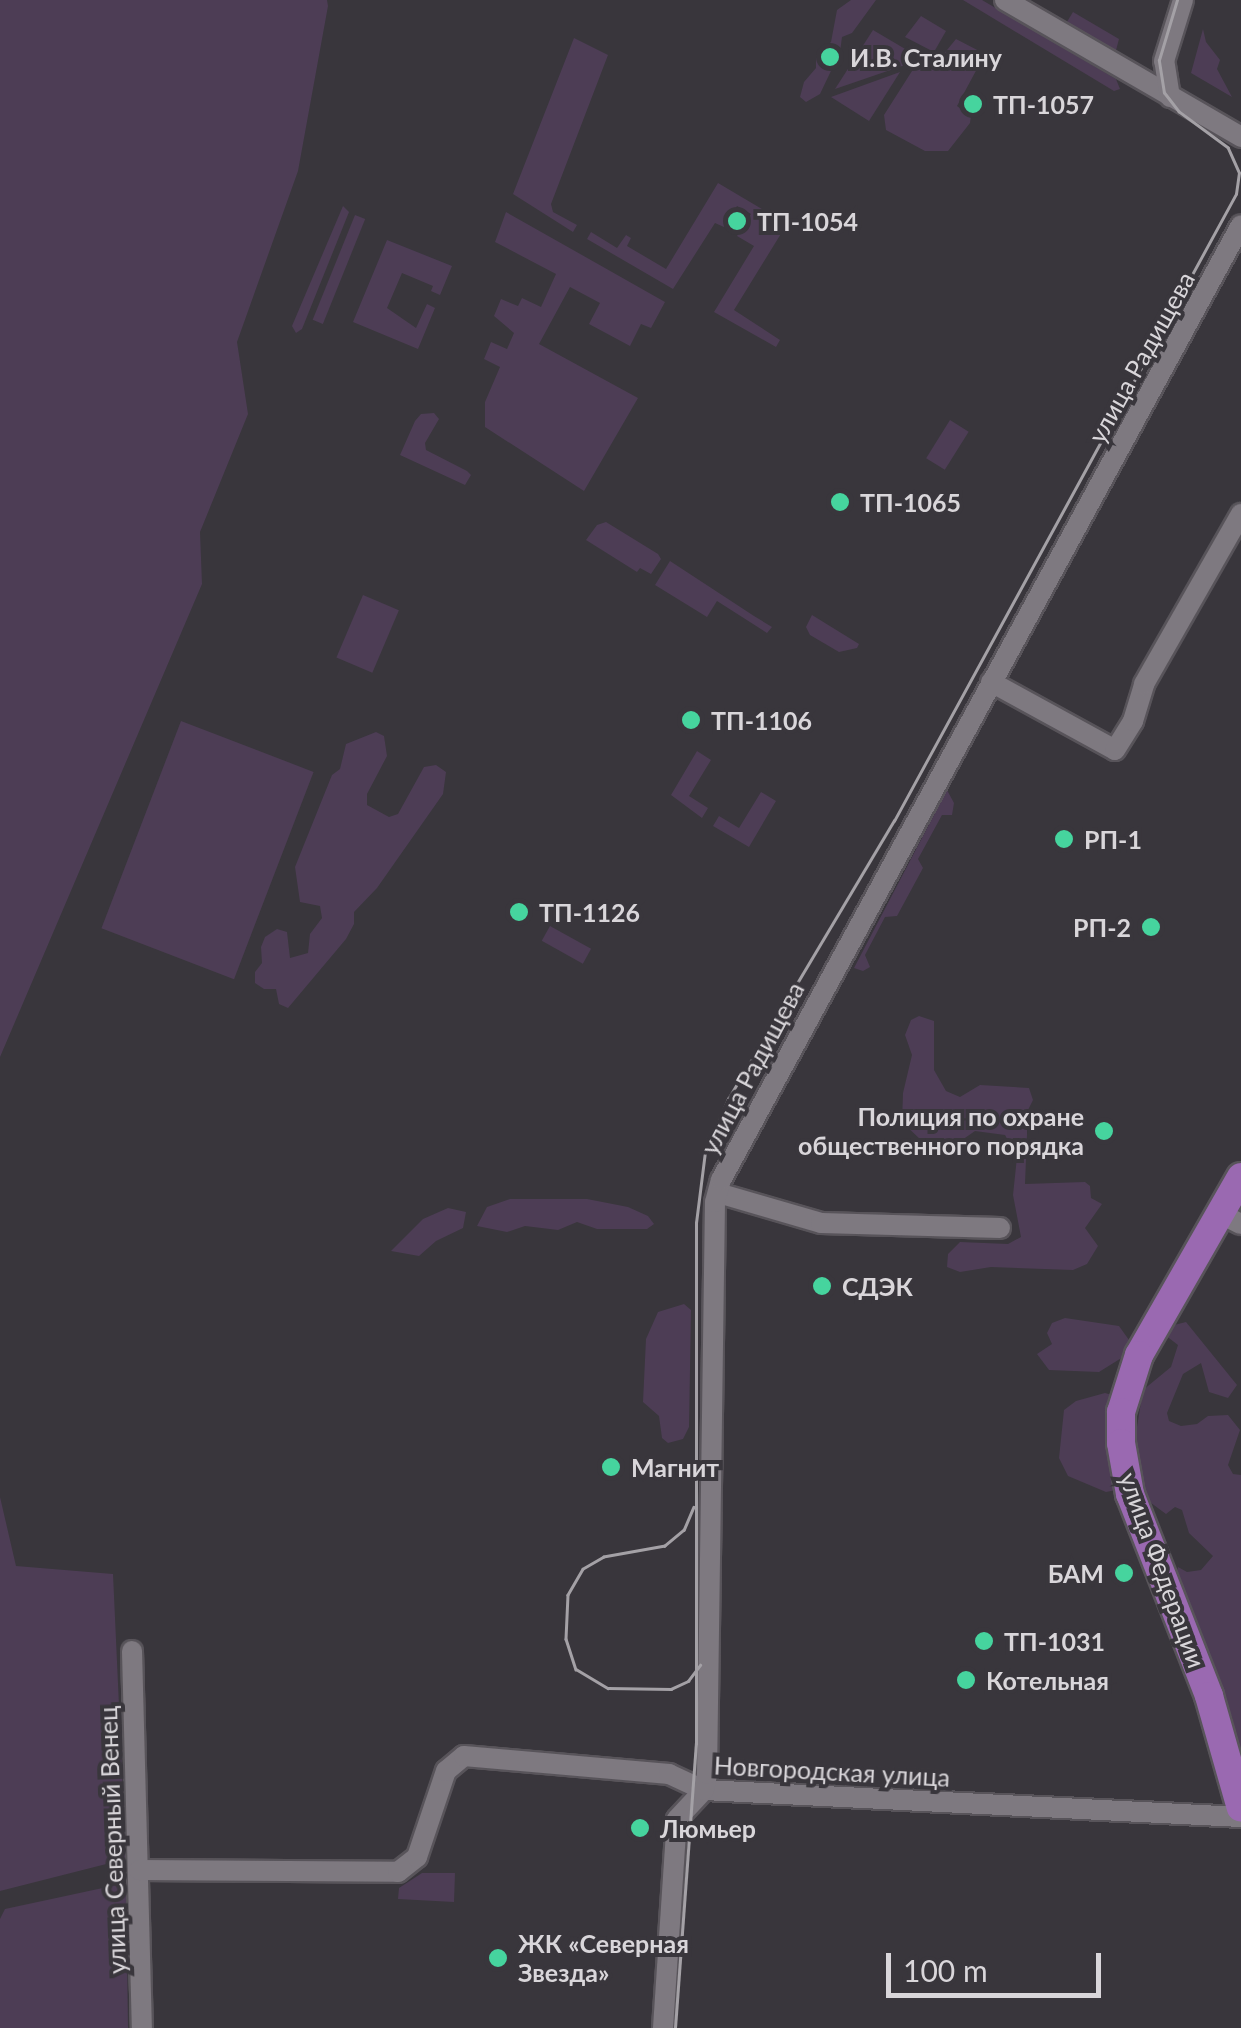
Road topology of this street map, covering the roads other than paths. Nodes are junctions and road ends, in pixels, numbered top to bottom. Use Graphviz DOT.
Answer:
graph roads {
  1 [pos="1006,0"];
  2 [pos="1182,0"];
  3 [pos="1170,97"];
  4 [pos="1241,137"];
  5 [pos="1241,226"];
  6 [pos="1241,514"];
  7 [pos="991,682"];
  8 [pos="1241,1177"];
  9 [pos="718,1192"];
  10 [pos="1231,1219"];
  11 [pos="1000,1228"];
  12 [pos="132,1651"];
  13 [pos="704,1790"];
  14 [pos="1241,1808"];
  15 [pos="1241,1817"];
  16 [pos="138,1870"];
  17 [pos="142,2028"];
  18 [pos="663,2028"];
  1 -- 3 [label="street"];
  2 -- 3 [label="street"];
  3 -- 4 [label="street"];
  5 -- 7 [label="street, улица Радищева"];
  6 -- 7 [label="street"];
  7 -- 9 [label="street, улица Радищева"];
  8 -- 10 [label="main road, улица Федерации"];
  9 -- 11 [label="street"];
  9 -- 13 [label="street, улица Радищева"];
  10 -- 14 [label="main road, улица Федерации"];
  12 -- 16 [label="street, улица Северный Венец"];
  13 -- 15 [label="street, Новгородская улица"];
  13 -- 16 [label="street, Новгородская улица"];
  13 -- 18 [label="street"];
  16 -- 17 [label="street, улица Северный Венец"];
}
